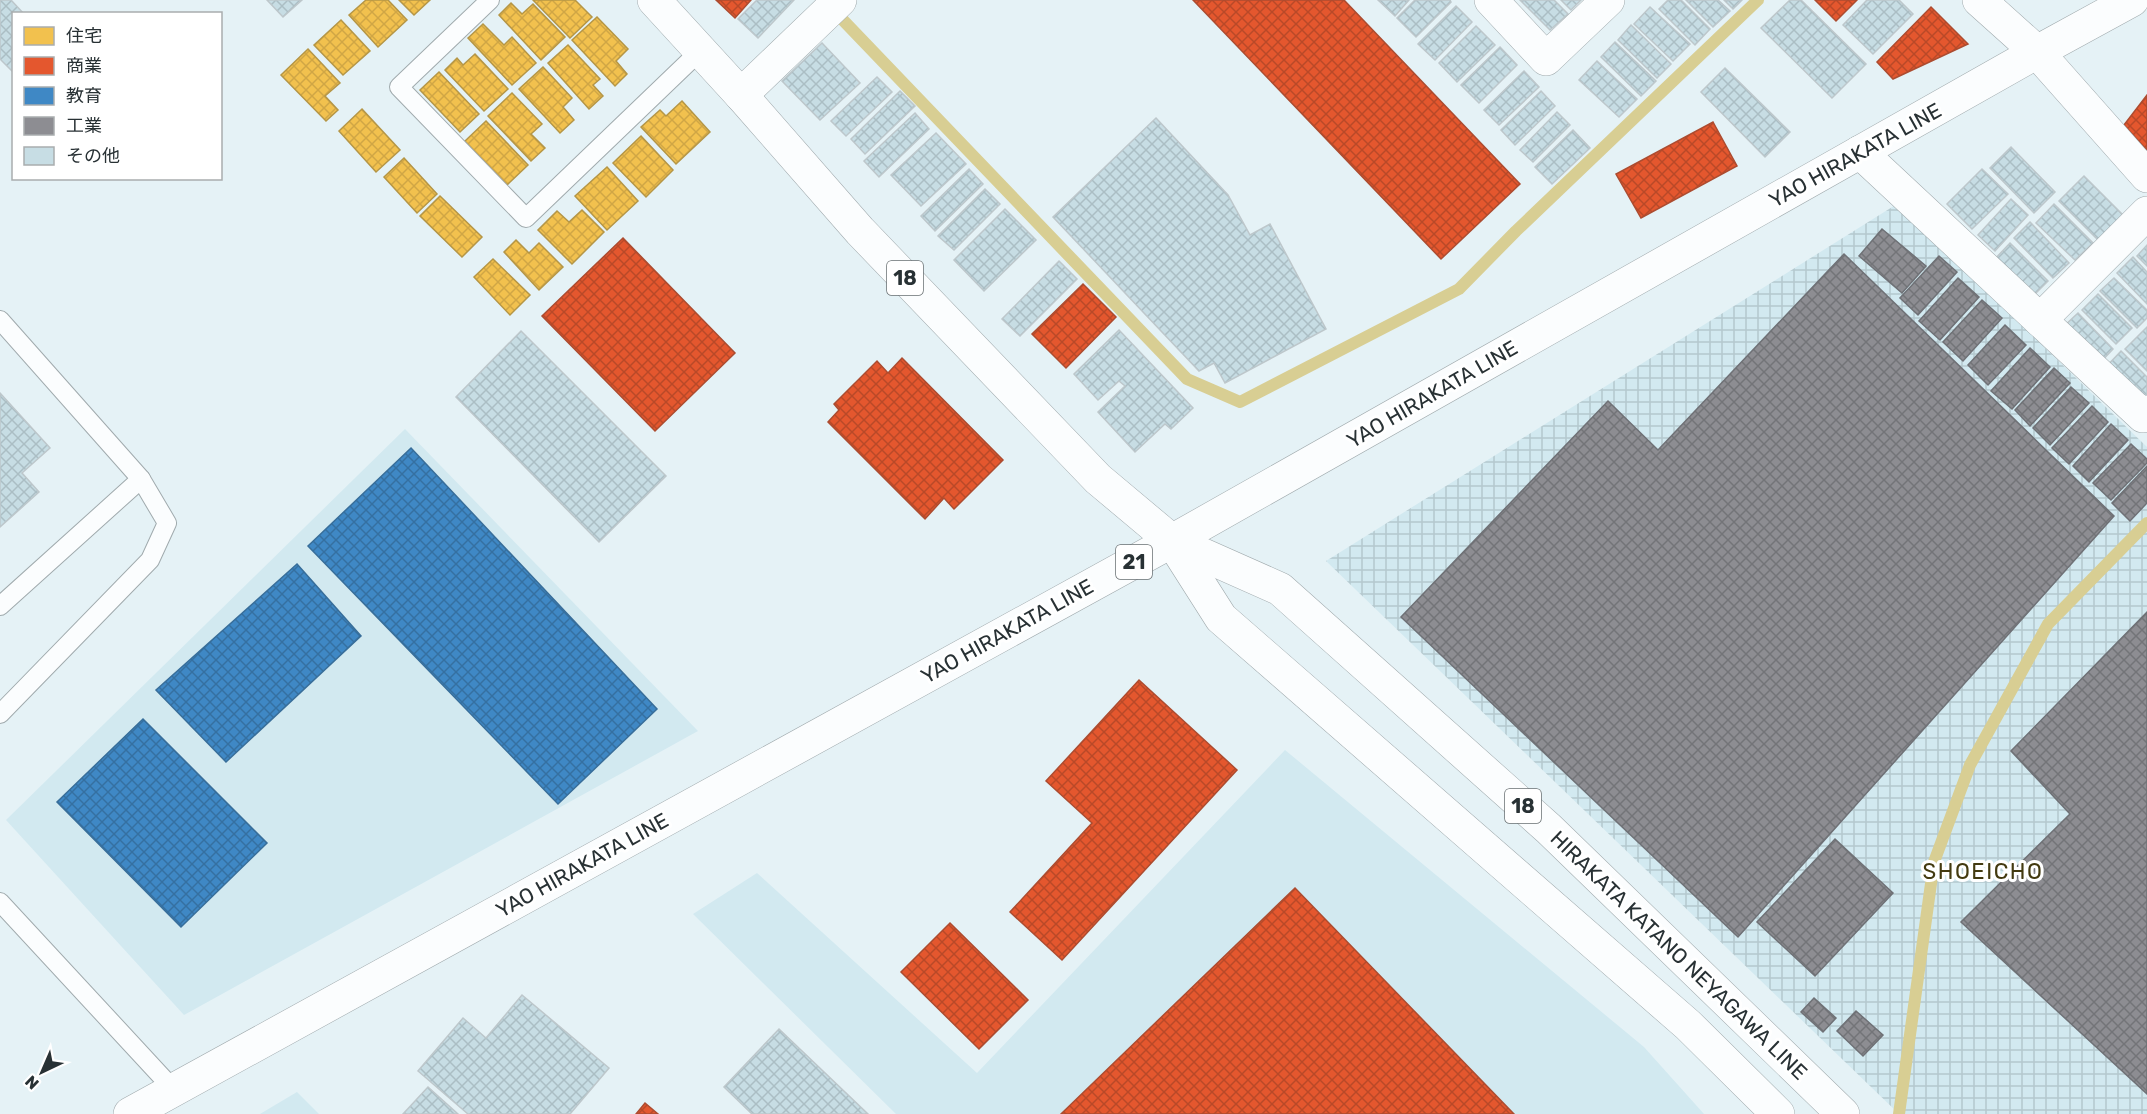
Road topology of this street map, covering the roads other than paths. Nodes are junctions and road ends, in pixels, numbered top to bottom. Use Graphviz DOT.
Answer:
graph roads {
  1 [pos="490,0"];
  2 [pos="654,0"];
  3 [pos="840,0"];
  4 [pos="1491,0"];
  5 [pos="1608,0"];
  6 [pos="1979,0"];
  7 [pos="2132,0"];
  8 [pos="700,51"];
  9 [pos="2037,52"];
  10 [pos="741,95"];
  11 [pos="1860,152"];
  12 [pos="2147,176"];
  13 [pos="2147,213"];
  14 [pos="2040,320"];
  15 [pos="0,321"];
  16 [pos="2147,412"];
  17 [pos="141,479"];
  18 [pos="1172,541"];
  19 [pos="0,606"];
  20 [pos="0,714"];
  21 [pos="0,902"];
  22 [pos="174,1089"];
  23 [pos="130,1114"];
  24 [pos="1778,1114"];
  25 [pos="1843,1114"];
  1 -- 8 [label="lane"];
  2 -- 8 [label="main road, HIRAKATA KATANO NEYAGAWA LINE / 18"];
  3 -- 10 [label="main road"];
  4 -- 5 [label="main road"];
  6 -- 9 [label="main road"];
  7 -- 9 [label="main road, YAO HIRAKATA LINE / 21"];
  8 -- 10 [label="main road, HIRAKATA KATANO NEYAGAWA LINE / 18"];
  9 -- 11 [label="main road, YAO HIRAKATA LINE / 21"];
  9 -- 12 [label="main road"];
  10 -- 18 [label="main road, HIRAKATA KATANO NEYAGAWA LINE / 18"];
  11 -- 14 [label="main road"];
  11 -- 18 [label="main road, YAO HIRAKATA LINE / 21"];
  13 -- 14 [label="main road"];
  14 -- 16 [label="main road"];
  15 -- 17 [label="lane"];
  17 -- 19 [label="lane"];
  17 -- 20 [label="lane"];
  18 -- 22 [label="main road, YAO HIRAKATA LINE / 21"];
  18 -- 24 [label="main road, HIRAKATA KATANO NEYAGAWA LINE / 18"];
  18 -- 25 [label="main road, HIRAKATA KATANO NEYAGAWA LINE / 18"];
  21 -- 22 [label="lane"];
  22 -- 23 [label="main road, YAO HIRAKATA LINE / 21"];
}
